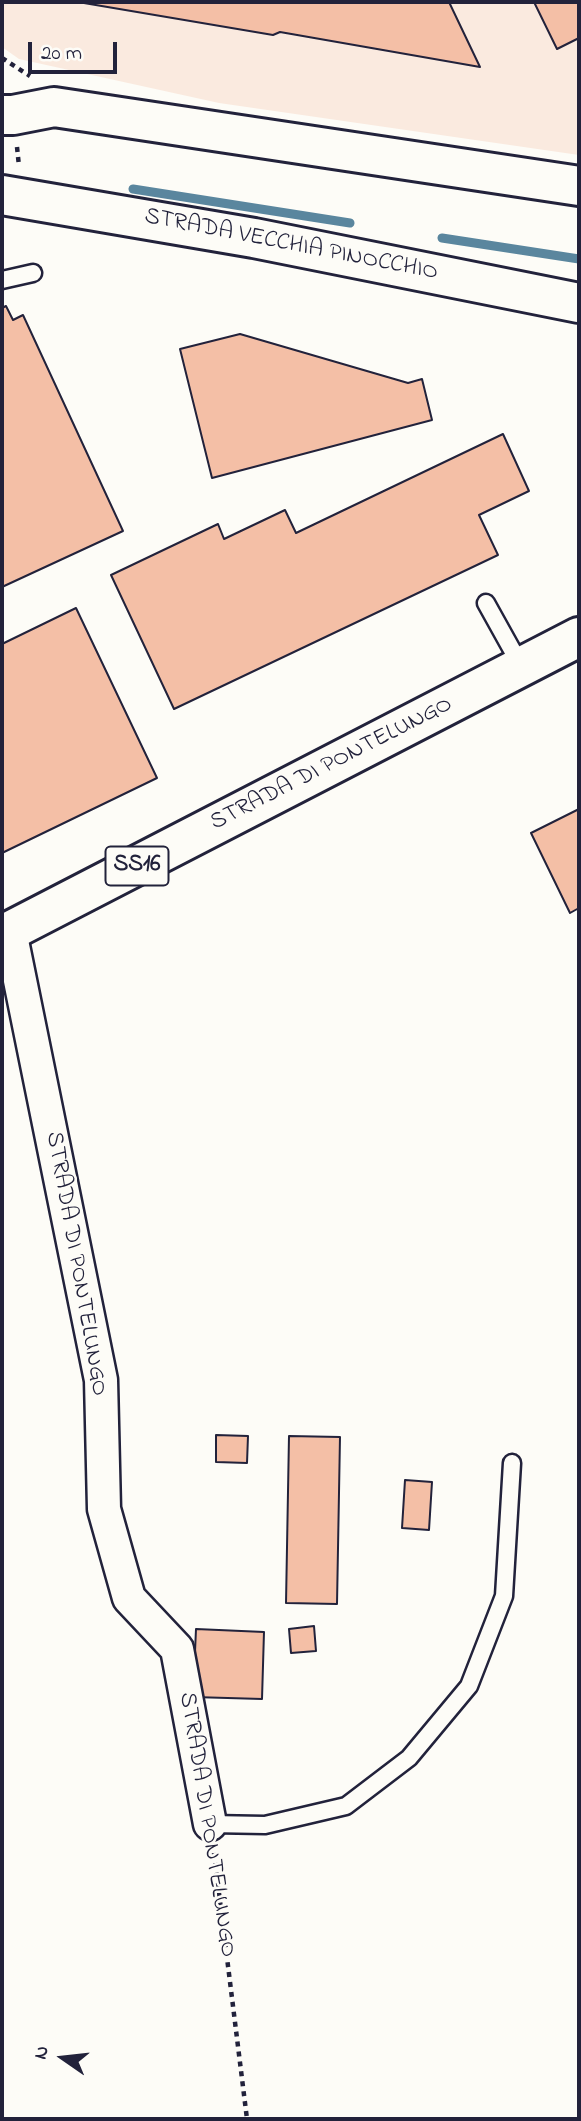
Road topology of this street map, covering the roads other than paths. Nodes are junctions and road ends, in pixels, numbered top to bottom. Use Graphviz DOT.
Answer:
graph roads {
  1 [pos="6,108"];
  2 [pos="579,186"];
  3 [pos="12,196"];
  4 [pos="33,273"];
  5 [pos="2,280"];
  6 [pos="579,303"];
  7 [pos="486,603"];
  8 [pos="579,637"];
  9 [pos="521,666"];
  10 [pos="6,933"];
  11 [pos="512,1463"];
  12 [pos="210,1824"];
  1 -- 2 [label="street"];
  3 -- 6 [label="street, STRADA VECCHIA PINOCCHIO"];
  4 -- 5 [label="lane"];
  7 -- 9 [label="lane"];
  8 -- 9 [label="street, STRADA DI PONTELUNGO / SS16"];
  9 -- 10 [label="street, STRADA DI PONTELUNGO / SS16"];
  10 -- 12 [label="street, STRADA DI PONTELUNGO"];
  11 -- 12 [label="lane"];
}
